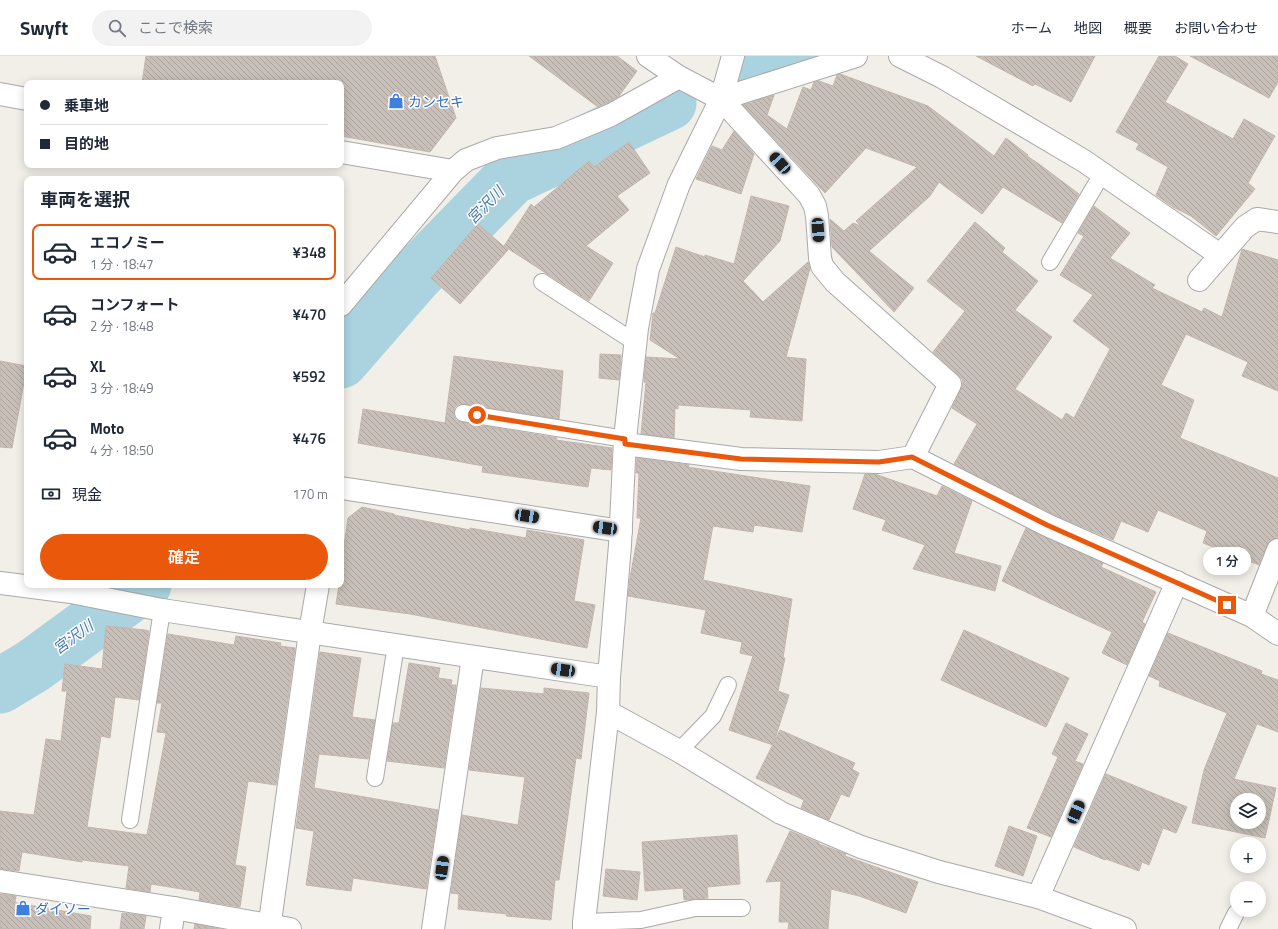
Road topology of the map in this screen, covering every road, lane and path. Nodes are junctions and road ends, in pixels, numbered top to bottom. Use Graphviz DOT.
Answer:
graph roads {
  1 [pos="648,56"];
  2 [pos="734,56"];
  3 [pos="856,56"];
  4 [pos="900,56"];
  5 [pos="678,77"];
  6 [pos="0,94"];
  7 [pos="24,98"];
  8 [pos="721,99"];
  9 [pos="344,153"];
  10 [pos="453,171"];
  11 [pos="1102,174"];
  12 [pos="1278,222"];
  13 [pos="1220,255"];
  14 [pos="1050,262"];
  15 [pos="1199,280"];
  16 [pos="542,282"];
  17 [pos="344,301"];
  18 [pos="636,343"];
  19 [pos="463,413"];
  20 [pos="625,442"];
  21 [pos="912,457"];
  22 [pos="344,488"];
  23 [pos="621,531"];
  24 [pos="1278,550"];
  25 [pos="1177,582"];
  26 [pos="0,584"];
  27 [pos="24,585"];
  28 [pos="76,588"];
  29 [pos="317,588"];
  30 [pos="162,610"];
  31 [pos="1252,616"];
  32 [pos="310,632"];
  33 [pos="1278,634"];
  34 [pos="396,645"];
  35 [pos="473,657"];
  36 [pos="608,677"];
  37 [pos="728,685"];
  38 [pos="608,712"];
  39 [pos="679,751"];
  40 [pos="375,778"];
  41 [pos="130,820"];
  42 [pos="0,881"];
  43 [pos="1038,898"];
  44 [pos="174,908"];
  45 [pos="742,908"];
  46 [pos="1234,917"];
  47 [pos="584,925"];
  48 [pos="276,928"];
  49 [pos="171,929"];
  50 [pos="433,929"];
  51 [pos="1125,929"];
  52 [pos="1228,929"];
  1 -- 5 [label="street"];
  2 -- 8 [label="street"];
  3 -- 8 [label="street"];
  4 -- 11 [label="street"];
  5 -- 8 [label="street"];
  5 -- 10 [label="street"];
  6 -- 7 [label="street"];
  8 -- 18 [label="street"];
  8 -- 21 [label="street"];
  9 -- 10 [label="street"];
  10 -- 17 [label="street"];
  11 -- 13 [label="street"];
  11 -- 14 [label="lane"];
  12 -- 13 [label="street"];
  13 -- 15 [label="street"];
  16 -- 18 [label="lane"];
  18 -- 20 [label="street"];
  19 -- 20 [label="lane"];
  20 -- 21 [label="street"];
  20 -- 23 [label="street"];
  21 -- 25 [label="street"];
  22 -- 23 [label="street"];
  23 -- 36 [label="street"];
  24 -- 31 [label="street"];
  25 -- 31 [label="street"];
  25 -- 43 [label="street"];
  26 -- 27 [label="street"];
  28 -- 30 [label="street"];
  29 -- 32 [label="street"];
  30 -- 32 [label="street"];
  30 -- 41 [label="lane"];
  31 -- 33 [label="street"];
  32 -- 34 [label="street"];
  32 -- 48 [label="street"];
  34 -- 35 [label="street"];
  34 -- 40 [label="lane"];
  35 -- 36 [label="street"];
  35 -- 50 [label="street"];
  36 -- 38 [label="street"];
  37 -- 39 [label="lane"];
  38 -- 39 [label="street"];
  38 -- 47 [label="street"];
  39 -- 43 [label="street"];
  42 -- 44 [label="street"];
  43 -- 51 [label="street"];
  44 -- 48 [label="street"];
  44 -- 49 [label="street"];
  45 -- 47 [label="lane"];
  46 -- 52 [label="lane"];
}
